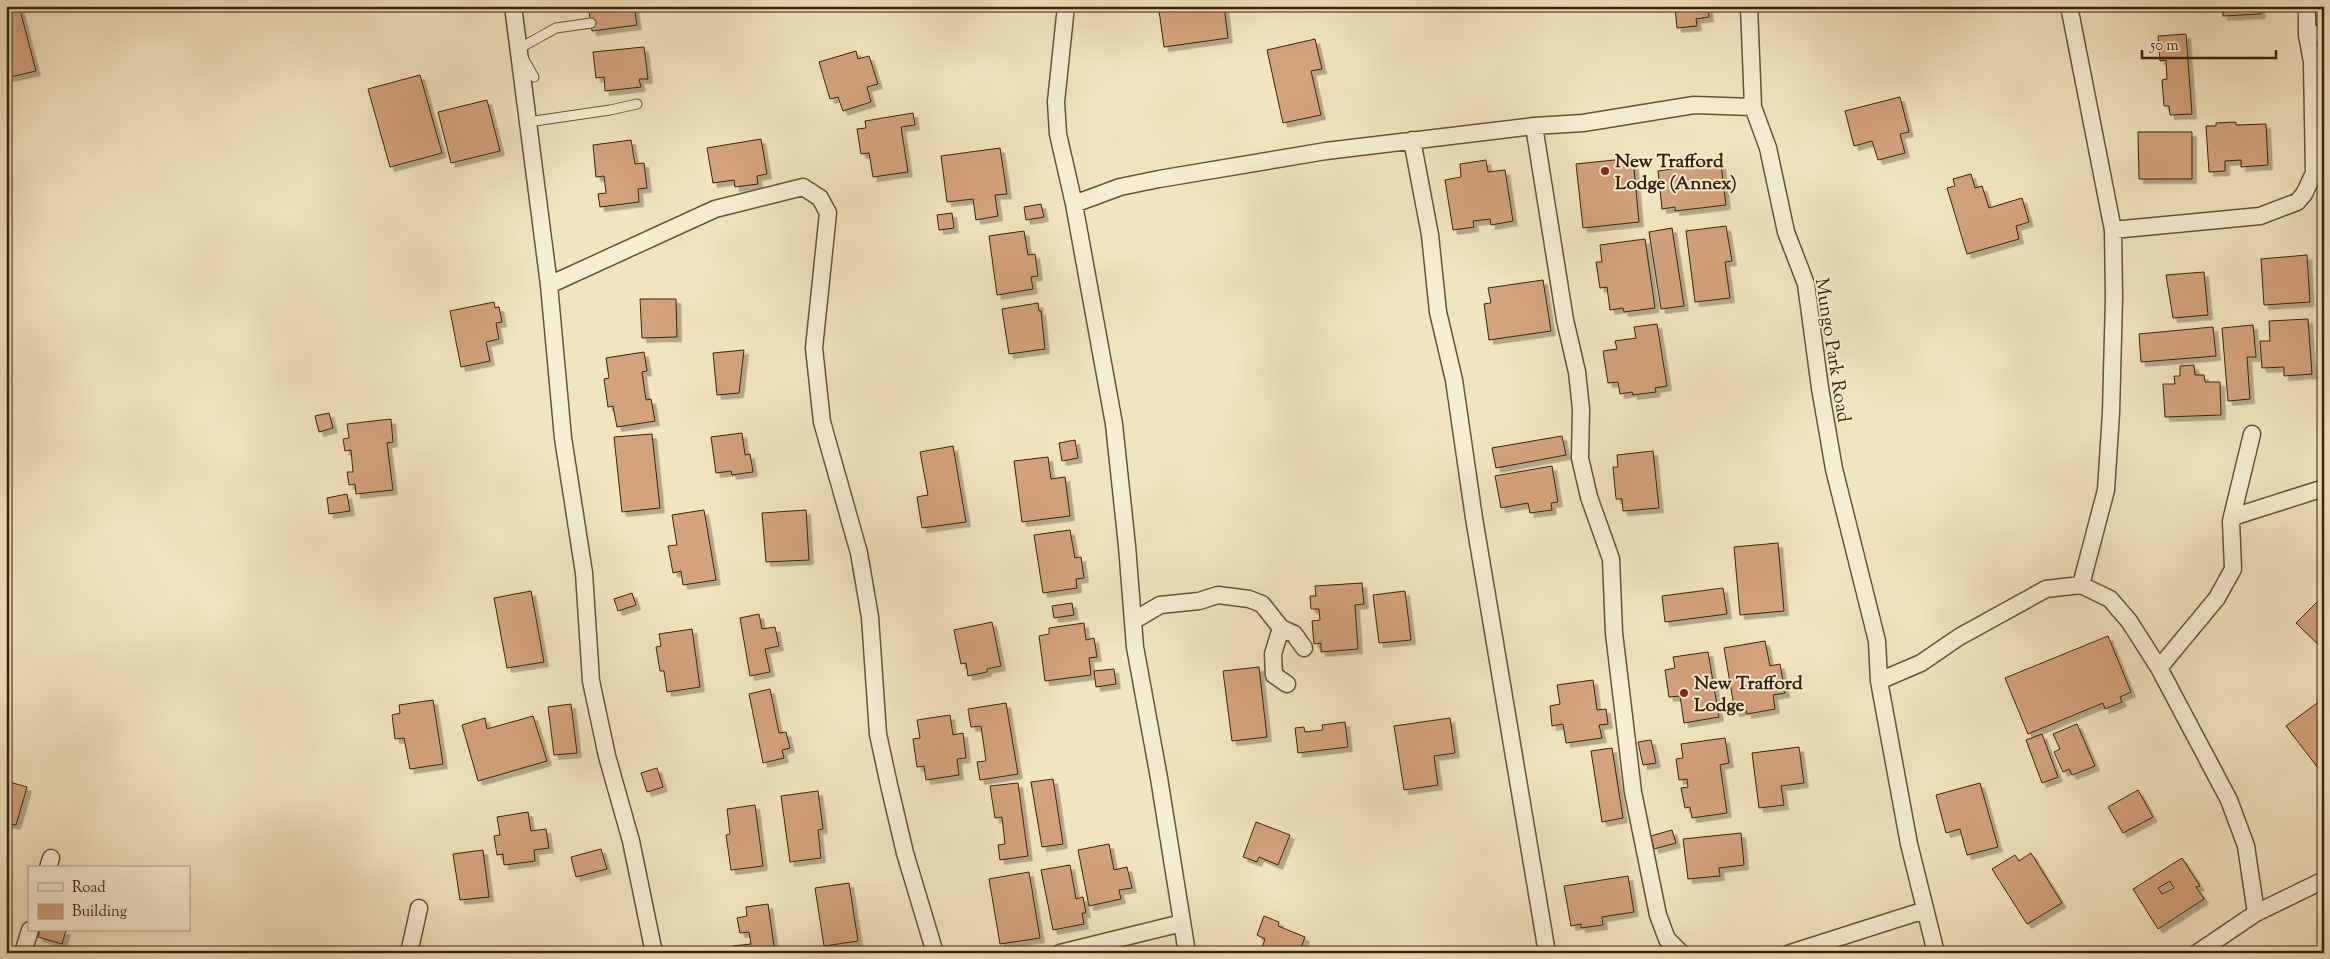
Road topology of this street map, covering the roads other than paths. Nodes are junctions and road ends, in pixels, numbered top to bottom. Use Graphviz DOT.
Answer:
graph roads {
  1 [pos="513,6"];
  2 [pos="1066,6"];
  3 [pos="1749,6"];
  4 [pos="2069,6"];
  5 [pos="2307,6"];
  6 [pos="591,22"];
  7 [pos="2324,33"];
  8 [pos="2307,35"];
  9 [pos="518,49"];
  10 [pos="534,77"];
  11 [pos="637,104"];
  12 [pos="1754,107"];
  13 [pos="528,122"];
  14 [pos="1534,126"];
  15 [pos="1412,140"];
  16 [pos="1074,204"];
  17 [pos="2113,230"];
  18 [pos="549,285"];
  19 [pos="2252,434"];
  20 [pos="2324,488"];
  21 [pos="2230,521"];
  22 [pos="2081,585"];
  23 [pos="1133,621"];
  24 [pos="1281,628"];
  25 [pos="1304,648"];
  26 [pos="2159,668"];
  27 [pos="1879,681"];
  28 [pos="1287,684"];
  29 [pos="2324,880"];
  30 [pos="419,908"];
  31 [pos="1925,910"];
  32 [pos="2256,913"];
  33 [pos="1182,923"];
  34 [pos="29,932"];
  35 [pos="23,953"];
  36 [pos="409,953"];
  37 [pos="654,953"];
  38 [pos="935,953"];
  39 [pos="1060,953"];
  40 [pos="1187,953"];
  41 [pos="1547,953"];
  42 [pos="1681,953"];
  43 [pos="1790,953"];
  44 [pos="1936,953"];
  45 [pos="2197,953"];
  1 -- 9 [label="street"];
  2 -- 16 [label="street"];
  3 -- 12 [label="street, Mungo Park Road"];
  4 -- 17 [label="street"];
  5 -- 8 [label="street"];
  6 -- 9 [label="lane"];
  7 -- 8 [label="street"];
  8 -- 17 [label="street"];
  9 -- 10 [label="lane"];
  9 -- 13 [label="street"];
  11 -- 13 [label="lane"];
  12 -- 14 [label="street"];
  12 -- 27 [label="street, Mungo Park Road"];
  13 -- 18 [label="street"];
  14 -- 15 [label="street"];
  14 -- 42 [label="street"];
  15 -- 16 [label="street"];
  15 -- 41 [label="street"];
  16 -- 23 [label="street"];
  17 -- 22 [label="street"];
  18 -- 37 [label="street"];
  18 -- 38 [label="street"];
  19 -- 21 [label="street"];
  20 -- 21 [label="street"];
  21 -- 26 [label="street"];
  22 -- 26 [label="street"];
  22 -- 27 [label="street"];
  23 -- 24 [label="street"];
  23 -- 33 [label="street"];
  24 -- 25 [label="street"];
  24 -- 28 [label="street"];
  26 -- 32 [label="street"];
  27 -- 31 [label="street, Mungo Park Road"];
  29 -- 32 [label="street"];
  30 -- 36 [label="street"];
  31 -- 43 [label="street"];
  31 -- 44 [label="street, Mungo Park Road"];
  32 -- 45 [label="street"];
  33 -- 39 [label="street"];
  33 -- 40 [label="street"];
  34 -- 35 [label="street"];
}
